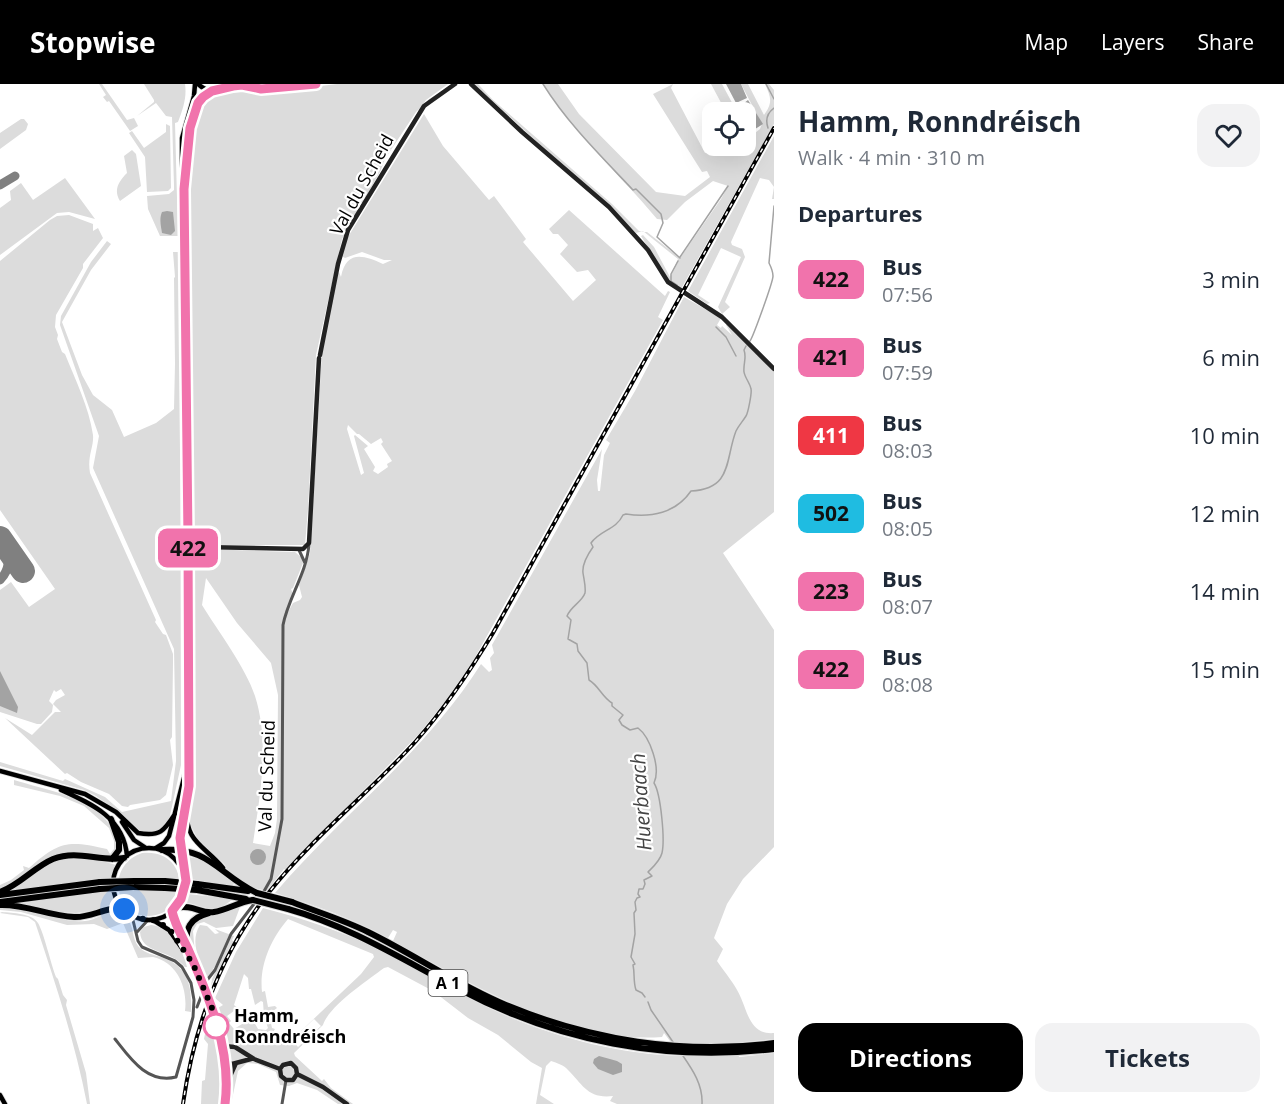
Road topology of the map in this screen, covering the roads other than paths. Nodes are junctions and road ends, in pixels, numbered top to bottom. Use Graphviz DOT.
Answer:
graph roads {
  1 [pos="196,84"];
  2 [pos="257,84"];
  3 [pos="316,84"];
  4 [pos="455,84"];
  5 [pos="471,84"];
  6 [pos="226,86"];
  7 [pos="272,88"];
  8 [pos="212,91"];
  9 [pos="184,189"];
  10 [pos="774,369"];
  11 [pos="188,539"];
  12 [pos="309,543"];
  13 [pos="199,547"];
  14 [pos="297,549"];
  15 [pos="188,558"];
  16 [pos="305,564"];
  17 [pos="187,763"];
  18 [pos="0,771"];
  19 [pos="53,786"];
  20 [pos="189,786"];
  21 [pos="109,808"];
  22 [pos="175,814"];
  23 [pos="111,819"];
  24 [pos="146,848"];
  25 [pos="159,849"];
  26 [pos="182,851"];
  27 [pos="125,857"];
  28 [pos="111,860"];
  29 [pos="228,875"];
  30 [pos="100,885"];
  31 [pos="197,887"];
  32 [pos="185,889"];
  33 [pos="257,893"];
  34 [pos="0,894"];
  35 [pos="253,900"];
  36 [pos="0,904"];
  37 [pos="124,909"];
  38 [pos="174,910"];
  39 [pos="213,912"];
  40 [pos="132,916"];
  41 [pos="150,920"];
  42 [pos="136,934"];
  43 [pos="187,948"];
  44 [pos="193,964"];
  45 [pos="197,1006"];
  46 [pos="115,1039"];
  47 [pos="774,1043"];
  48 [pos="222,1046"];
  49 [pos="774,1049"];
  50 [pos="737,1050"];
  51 [pos="254,1059"];
  52 [pos="225,1062"];
  53 [pos="236,1063"];
  54 [pos="280,1069"];
  55 [pos="297,1074"];
  56 [pos="286,1080"];
  57 [pos="0,1095"];
  58 [pos="226,1096"];
  59 [pos="4,1104"];
  60 [pos="225,1104"];
  61 [pos="282,1104"];
  62 [pos="346,1104"];
  1 -- 8 [label="main road"];
  1 -- 9 [label="main road"];
  2 -- 7 [label="main road"];
  3 -- 7 [label="main road"];
  4 -- 12 [label="main road, Val du Scheid"];
  5 -- 10 [label="main road"];
  6 -- 7 [label="main road"];
  6 -- 8 [label="main road"];
  8 -- 9 [label="main road"];
  9 -- 11 [label="main road"];
  11 -- 13 [label="main road"];
  11 -- 15 [label="main road"];
  12 -- 14 [label="main road"];
  12 -- 16 [label="street, Val du Scheid"];
  13 -- 14 [label="main road"];
  13 -- 15 [label="main road"];
  14 -- 16 [label="street"];
  15 -- 17 [label="main road"];
  16 -- 45 [label="street, Val du Scheid"];
  17 -- 20 [label="main road"];
  17 -- 22 [label="main road"];
  18 -- 19 [label="main road"];
  19 -- 21 [label="main road"];
  19 -- 23 [label="main road"];
  20 -- 26 [label="main road"];
  20 -- 29 [label="main road"];
  21 -- 22 [label="main road"];
  21 -- 24 [label="main road"];
  22 -- 25 [label="main road"];
  23 -- 27 [label="main road"];
  23 -- 28 [label="highway"];
  24 -- 25 [label="main road"];
  24 -- 27 [label="main road"];
  25 -- 26 [label="highway"];
  25 -- 32 [label="main road"];
  26 -- 29 [label="highway"];
  26 -- 32 [label="main road"];
  27 -- 28 [label="highway, A 1"];
  27 -- 37 [label="main road"];
  28 -- 34 [label="highway, A 1"];
  29 -- 33 [label="highway"];
  30 -- 31 [label="highway, A 1, bridge"];
  30 -- 34 [label="highway, A 1"];
  30 -- 36 [label="highway, A 1"];
  31 -- 33 [label="highway, A 1"];
  31 -- 35 [label="highway, A 1"];
  32 -- 38 [label="main road"];
  33 -- 50 [label="highway, A 1, bridge"];
  35 -- 39 [label="highway, A 1"];
  35 -- 50 [label="highway, A 1, bridge"];
  36 -- 37 [label="highway"];
  37 -- 40 [label="main road"];
  38 -- 39 [label="highway, A 1"];
  38 -- 41 [label="main road"];
  38 -- 43 [label="main road"];
  39 -- 43 [label="highway, A 1"];
  40 -- 41 [label="main road"];
  40 -- 42 [label="street"];
  41 -- 42 [label="street"];
  41 -- 44 [label="main road"];
  42 -- 46 [label="street"];
  43 -- 44 [label="main road"];
  44 -- 48 [label="main road, bridge"];
  47 -- 50 [label="highway, A 1"];
  48 -- 51 [label="main road"];
  48 -- 52 [label="main road"];
  49 -- 50 [label="highway, A 1"];
  51 -- 53 [label="main road"];
  51 -- 54 [label="main road"];
  52 -- 53 [label="main road"];
  52 -- 58 [label="main road"];
  53 -- 58 [label="main road"];
  54 -- 55 [label="main road"];
  54 -- 56 [label="main road"];
  55 -- 56 [label="main road"];
  55 -- 62 [label="main road"];
  56 -- 61 [label="street"];
  57 -- 59 [label="main road"];
  58 -- 60 [label="main road"];
}
